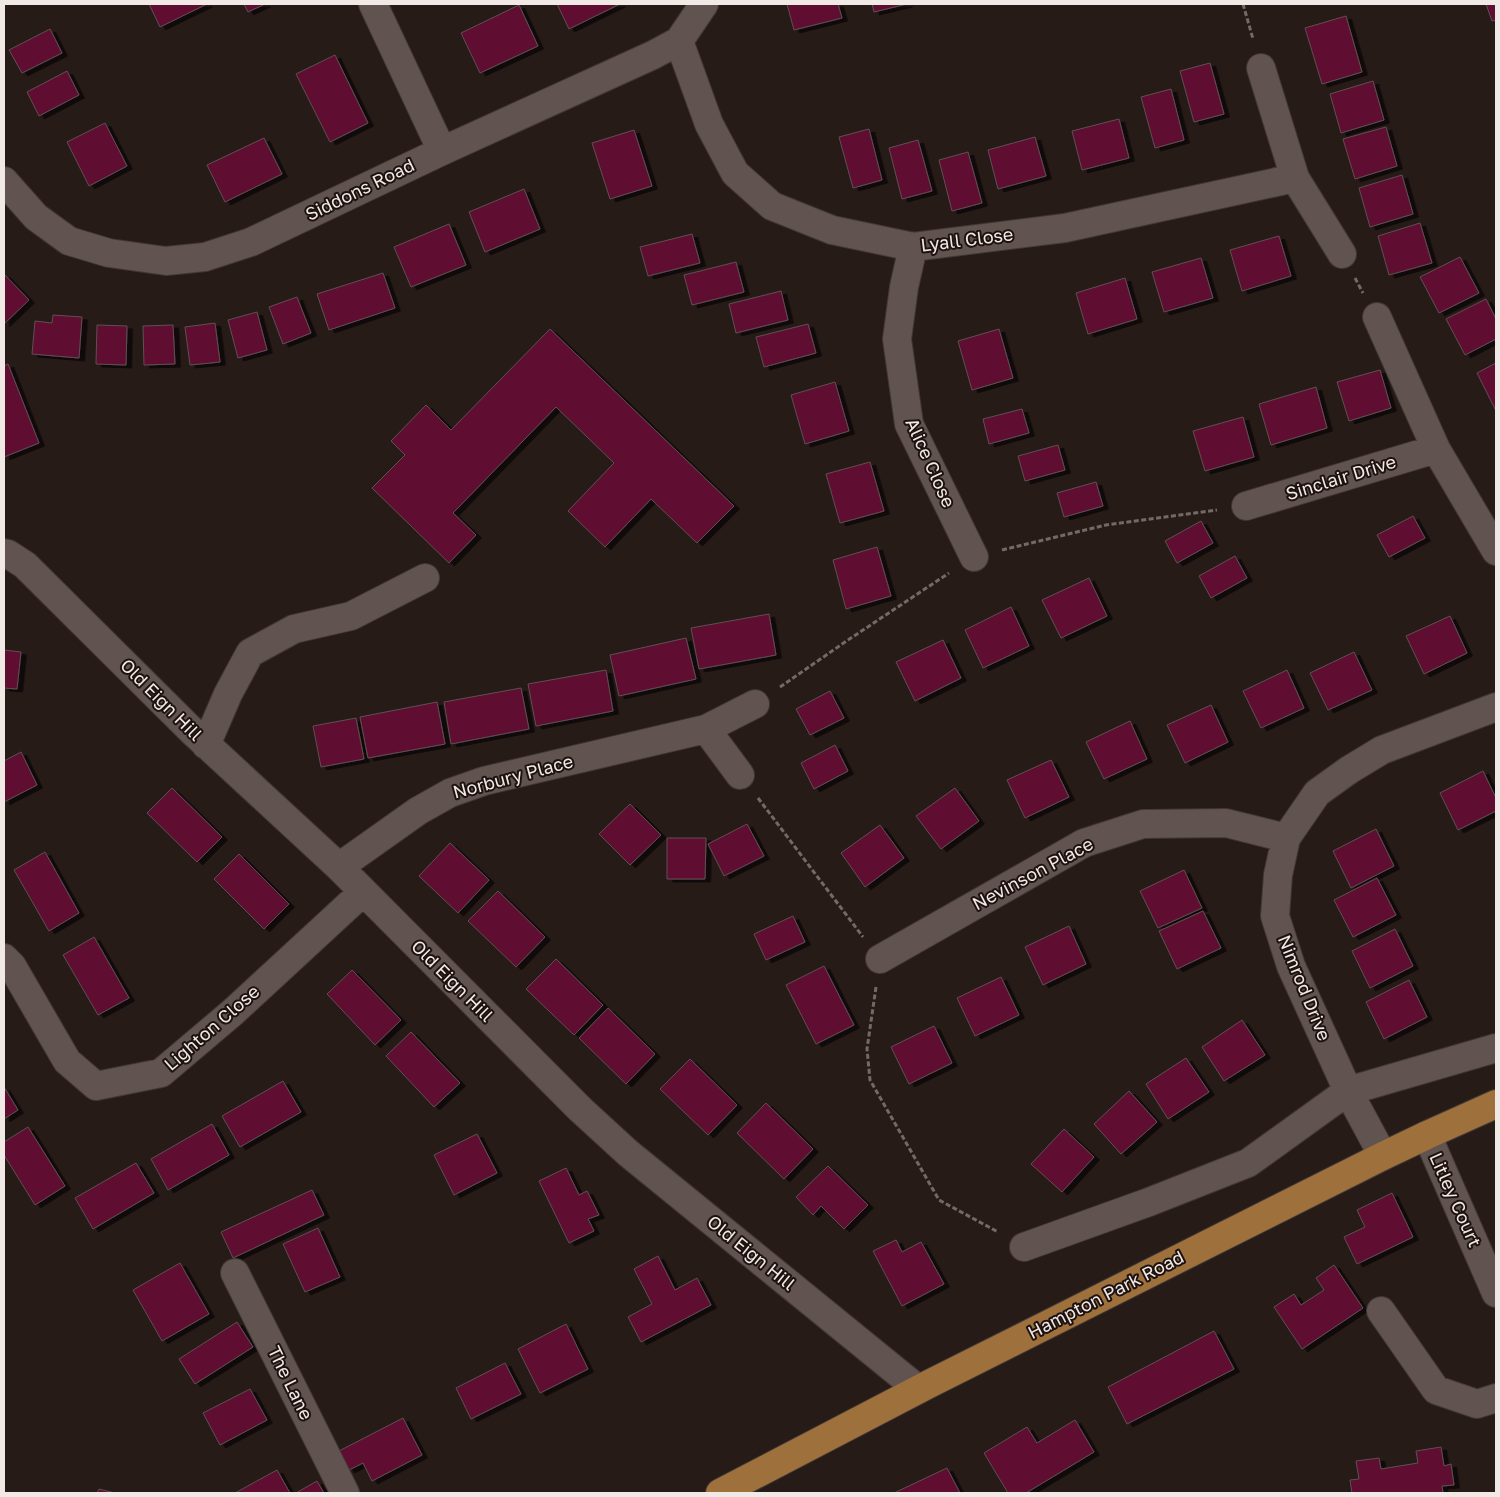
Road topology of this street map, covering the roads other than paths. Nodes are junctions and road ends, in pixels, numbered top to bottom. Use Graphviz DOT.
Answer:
graph roads {
  1 [pos="373,4"];
  2 [pos="704,4"];
  3 [pos="679,41"];
  4 [pos="1261,68"];
  5 [pos="442,151"];
  6 [pos="1295,178"];
  7 [pos="4,181"];
  8 [pos="913,246"];
  9 [pos="1342,254"];
  10 [pos="1377,317"];
  11 [pos="1436,449"];
  12 [pos="1246,506"];
  13 [pos="1496,551"];
  14 [pos="4,553"];
  15 [pos="974,557"];
  16 [pos="425,578"];
  17 [pos="755,704"];
  18 [pos="1496,707"];
  19 [pos="706,729"];
  20 [pos="206,745"];
  21 [pos="740,775"];
  22 [pos="1286,838"];
  23 [pos="338,867"];
  24 [pos="363,892"];
  25 [pos="4,958"];
  26 [pos="880,959"];
  27 [pos="1496,1048"];
  28 [pos="1348,1091"];
  29 [pos="1496,1104"];
  30 [pos="1427,1134"];
  31 [pos="1383,1156"];
  32 [pos="1024,1247"];
  33 [pos="235,1273"];
  34 [pos="1496,1293"];
  35 [pos="1380,1311"];
  36 [pos="918,1389"];
  37 [pos="1496,1398"];
  38 [pos="345,1493"];
  39 [pos="720,1493"];
  1 -- 5 [label="street"];
  2 -- 3 [label="street, Siddons Road"];
  3 -- 5 [label="street, Siddons Road"];
  3 -- 8 [label="street, Lyall Close"];
  4 -- 6 [label="street"];
  5 -- 7 [label="street, Siddons Road"];
  6 -- 8 [label="street, Lyall Close"];
  6 -- 9 [label="street"];
  8 -- 15 [label="street, Alice Close"];
  10 -- 11 [label="street"];
  11 -- 12 [label="street, Sinclair Drive"];
  11 -- 13 [label="street"];
  14 -- 20 [label="street, Old Eign Hill"];
  16 -- 20 [label="street"];
  17 -- 19 [label="street, Norbury Place"];
  18 -- 22 [label="street, Nimrod Drive"];
  19 -- 21 [label="street"];
  19 -- 23 [label="street, Norbury Place"];
  20 -- 23 [label="street, Old Eign Hill"];
  22 -- 26 [label="street, Nevinson Place"];
  22 -- 28 [label="street, Nimrod Drive"];
  23 -- 24 [label="street, Old Eign Hill"];
  24 -- 25 [label="street, Lighton Close"];
  24 -- 36 [label="street, Old Eign Hill"];
  27 -- 28 [label="street"];
  28 -- 31 [label="street, Nimrod Drive"];
  28 -- 32 [label="street"];
  29 -- 30 [label="main road, Hampton Park Road"];
  30 -- 31 [label="main road, Hampton Park Road"];
  30 -- 34 [label="street, Litley Court"];
  31 -- 36 [label="main road, Hampton Park Road"];
  33 -- 38 [label="street, The Lane"];
  35 -- 37 [label="street"];
  36 -- 39 [label="main road, Hampton Park Road"];
}
